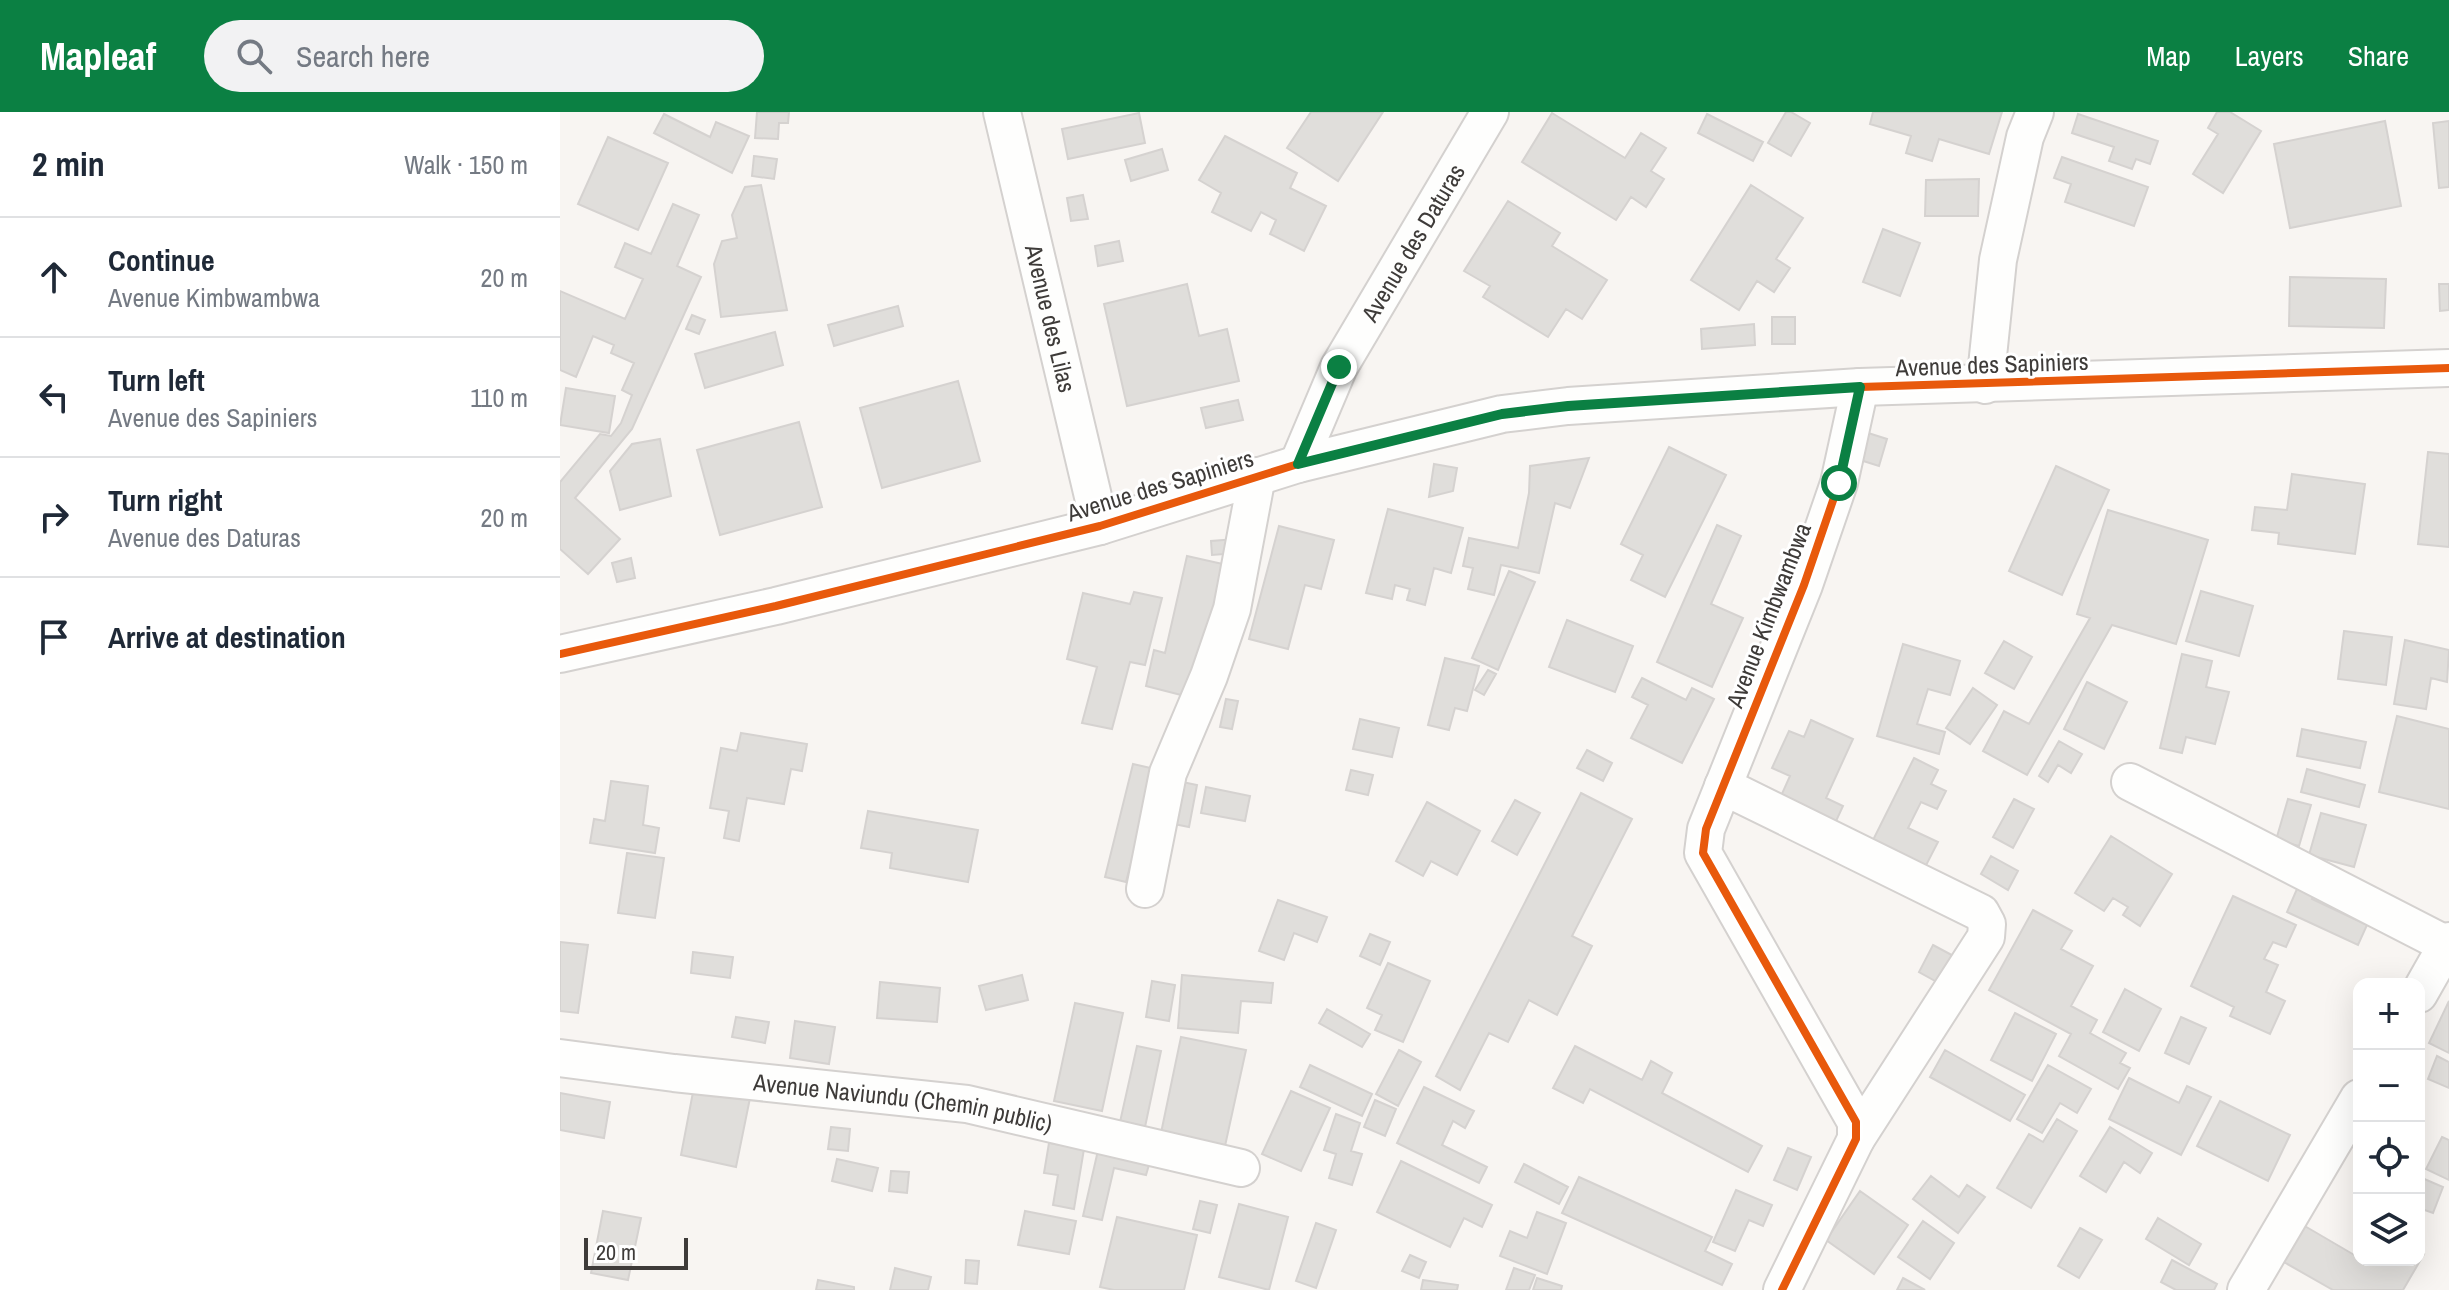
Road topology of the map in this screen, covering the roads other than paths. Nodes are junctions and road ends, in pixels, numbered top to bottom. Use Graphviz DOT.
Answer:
graph roads {
  1 [pos="1002,112"];
  2 [pos="1490,112"];
  3 [pos="2035,112"];
  4 [pos="2449,368"];
  5 [pos="1985,385"];
  6 [pos="1860,387"];
  7 [pos="1298,464"];
  8 [pos="1257,476"];
  9 [pos="1100,526"];
  10 [pos="560,654"];
  11 [pos="2130,782"];
  12 [pos="1723,786"];
  13 [pos="1145,889"];
  14 [pos="2448,943"];
  15 [pos="2425,983"];
  16 [pos="560,1058"];
  17 [pos="2353,1108"];
  18 [pos="1856,1139"];
  19 [pos="1241,1168"];
  20 [pos="1782,1290"];
  21 [pos="2246,1290"];
  1 -- 9 [label="street, Avenue des Lilas"];
  2 -- 7 [label="street, Avenue des Daturas"];
  3 -- 5 [label="street"];
  4 -- 5 [label="street, Avenue des Sapiniers"];
  5 -- 6 [label="street, Avenue des Sapiniers"];
  6 -- 7 [label="street, Avenue des Sapiniers"];
  6 -- 12 [label="street, Avenue Kimbwambwa"];
  7 -- 8 [label="street, Avenue des Sapiniers"];
  8 -- 9 [label="street, Avenue des Sapiniers"];
  8 -- 13 [label="street"];
  9 -- 10 [label="street, Avenue des Sapiniers"];
  11 -- 14 [label="street"];
  12 -- 18 [label="street, Avenue Kimbwambwa"];
  12 -- 18 [label="street"];
  14 -- 15 [label="street"];
  16 -- 19 [label="street, Avenue Naviundu (Chemin public)"];
  17 -- 21 [label="street"];
  18 -- 20 [label="street"];
}
